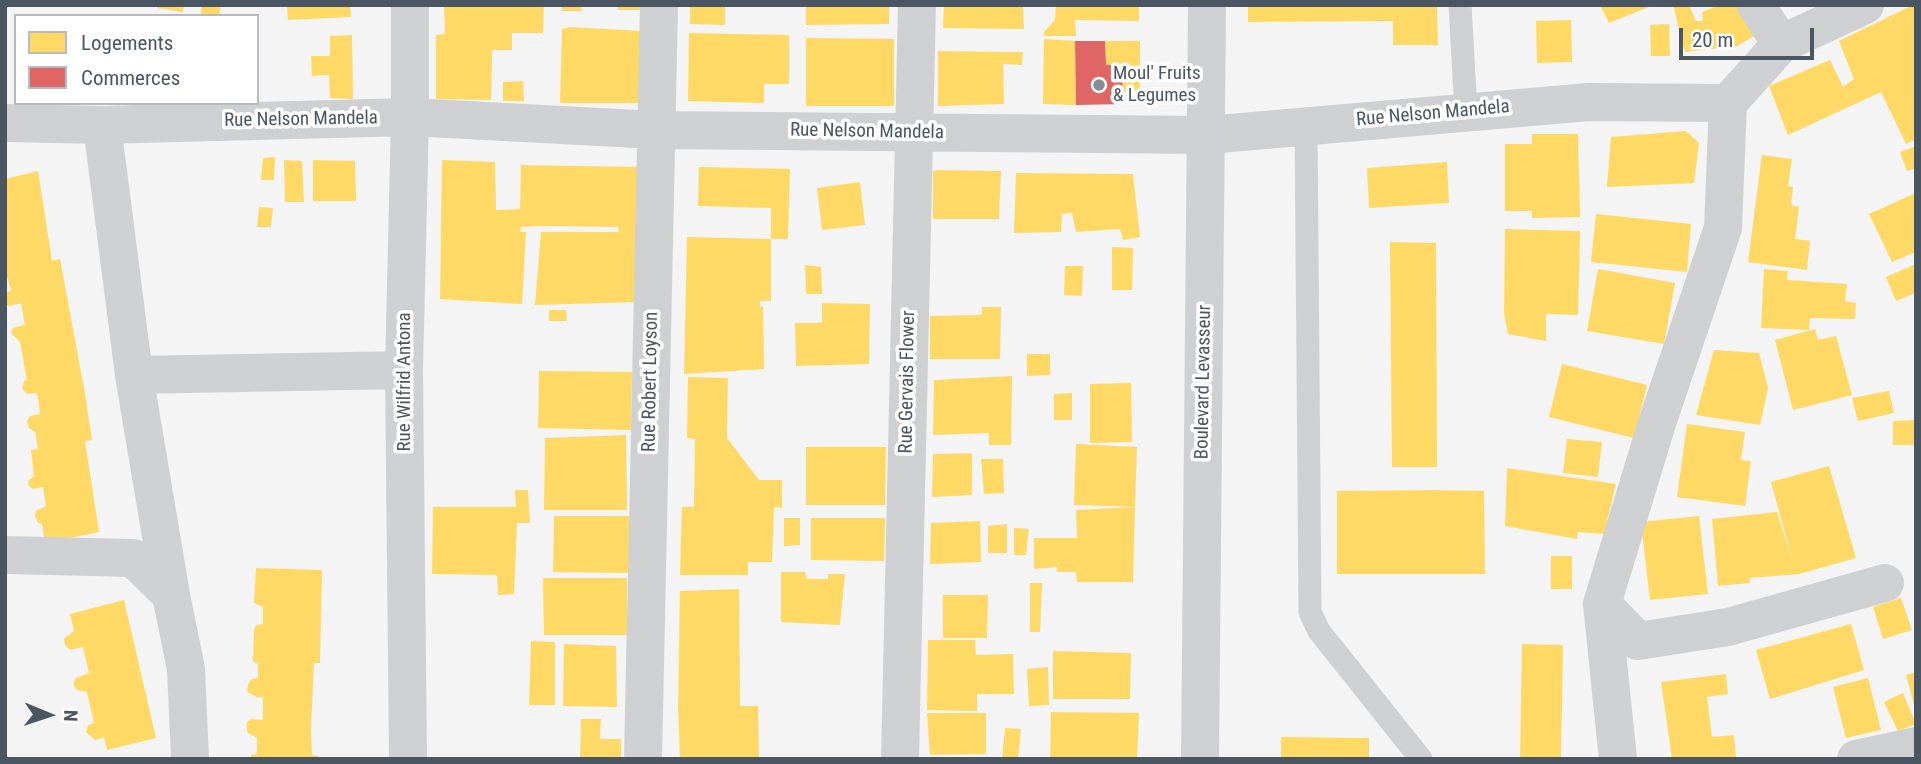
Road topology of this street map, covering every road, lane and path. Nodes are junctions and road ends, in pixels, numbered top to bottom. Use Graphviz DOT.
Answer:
graph roads {
  1 [pos="410,5"];
  2 [pos="659,5"];
  3 [pos="917,5"];
  4 [pos="1207,5"];
  5 [pos="1460,5"];
  6 [pos="1756,5"];
  7 [pos="1865,5"];
  8 [pos="1781,44"];
  9 [pos="1728,103"];
  10 [pos="1465,112"];
  11 [pos="410,117"];
  12 [pos="5,124"];
  13 [pos="102,125"];
  14 [pos="1306,125"];
  15 [pos="656,130"];
  16 [pos="914,132"];
  17 [pos="1206,135"];
  18 [pos="404,370"];
  19 [pos="134,375"];
  20 [pos="5,555"];
  21 [pos="1885,583"];
  22 [pos="171,596"];
  23 [pos="1602,604"];
  24 [pos="1916,746"];
  25 [pos="190,759"];
  26 [pos="408,759"];
  27 [pos="643,759"];
  28 [pos="900,759"];
  29 [pos="1200,759"];
  30 [pos="1421,759"];
  31 [pos="1618,759"];
  32 [pos="1856,759"];
  1 -- 11 [label="street, Rue Wilfrid Antona"];
  2 -- 15 [label="street, Rue Robert Loyson"];
  3 -- 16 [label="street, Rue Gervais Flower"];
  4 -- 17 [label="street, Boulevard Levasseur"];
  5 -- 10 [label="lane"];
  6 -- 8 [label="street"];
  7 -- 8 [label="street"];
  8 -- 9 [label="street"];
  9 -- 10 [label="street, Rue Nelson Mandela"];
  9 -- 23 [label="street"];
  10 -- 14 [label="street, Rue Nelson Mandela"];
  11 -- 13 [label="street, Rue Nelson Mandela"];
  11 -- 15 [label="street, Rue Nelson Mandela"];
  11 -- 18 [label="street, Rue Wilfrid Antona"];
  12 -- 13 [label="street, Rue Nelson Mandela"];
  13 -- 19 [label="street"];
  14 -- 17 [label="street, Rue Nelson Mandela"];
  14 -- 30 [label="lane"];
  15 -- 16 [label="street, Rue Nelson Mandela"];
  15 -- 27 [label="street, Rue Robert Loyson"];
  16 -- 17 [label="street, Rue Nelson Mandela"];
  16 -- 28 [label="street, Rue Gervais Flower"];
  17 -- 29 [label="street, Boulevard Levasseur"];
  18 -- 19 [label="street"];
  18 -- 26 [label="street, Rue Wilfrid Antona"];
  19 -- 22 [label="street"];
  20 -- 22 [label="street"];
  21 -- 23 [label="street"];
  22 -- 25 [label="street"];
  23 -- 31 [label="street"];
  24 -- 32 [label="street"];
}
